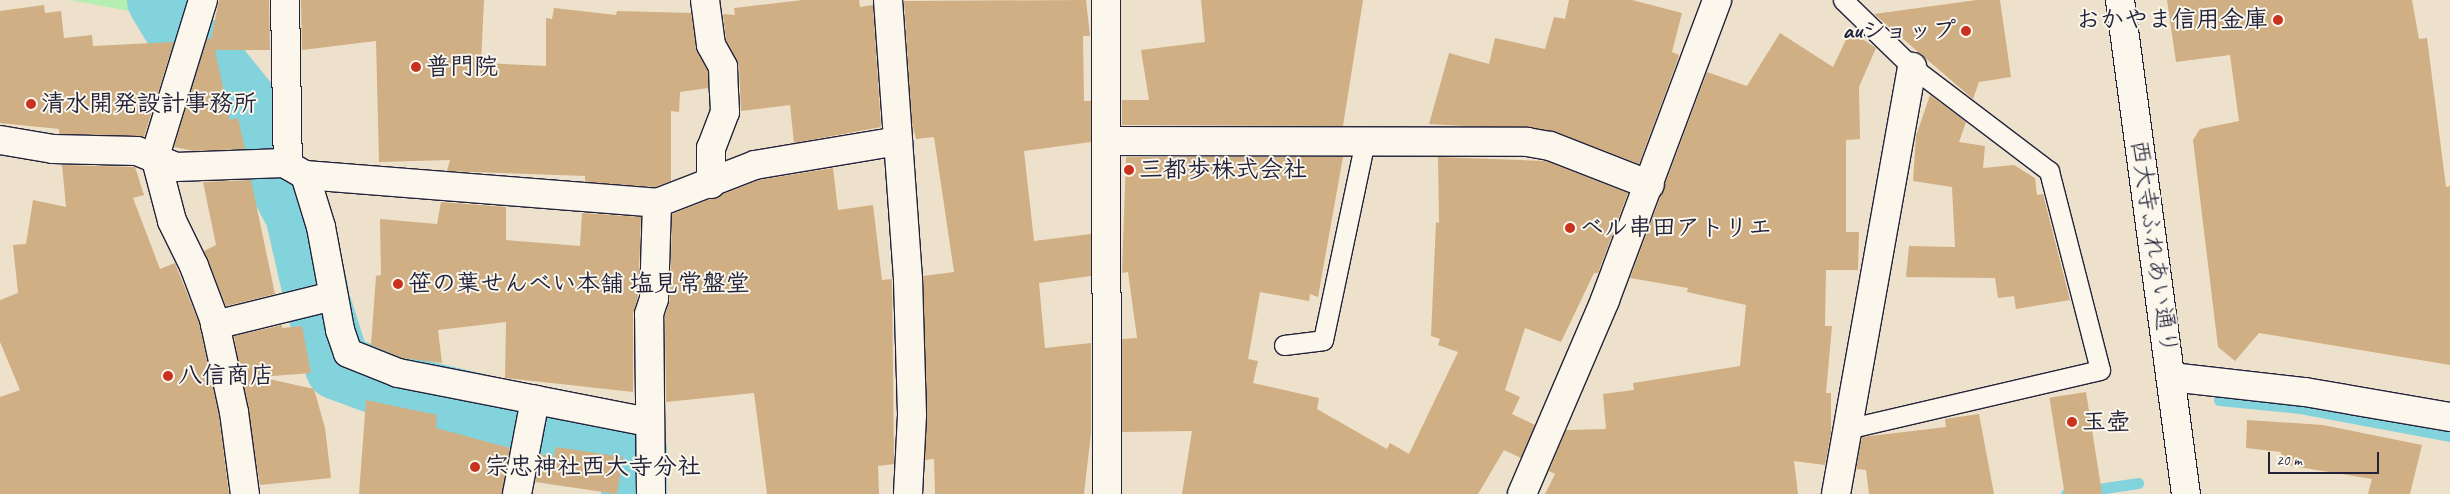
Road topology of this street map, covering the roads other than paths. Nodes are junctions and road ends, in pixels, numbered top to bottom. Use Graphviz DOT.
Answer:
graph roads {
  1 [pos="202,0"];
  2 [pos="285,0"];
  3 [pos="705,0"];
  4 [pos="888,0"];
  5 [pos="1106,0"];
  6 [pos="1717,0"];
  7 [pos="1843,0"];
  8 [pos="2120,0"];
  9 [pos="1912,66"];
  10 [pos="0,140"];
  11 [pos="898,141"];
  12 [pos="1107,141"];
  13 [pos="1365,141"];
  14 [pos="155,156"];
  15 [pos="297,169"];
  16 [pos="711,184"];
  17 [pos="1650,185"];
  18 [pos="657,203"];
  19 [pos="333,296"];
  20 [pos="215,324"];
  21 [pos="1284,345"];
  22 [pos="2171,377"];
  23 [pos="535,400"];
  24 [pos="2450,417"];
  25 [pos="647,422"];
  26 [pos="1850,428"];
  27 [pos="245,494"];
  28 [pos="517,494"];
  29 [pos="651,494"];
  30 [pos="908,494"];
  31 [pos="1107,494"];
  32 [pos="1522,494"];
  33 [pos="1836,494"];
  34 [pos="2186,494"];
  1 -- 14 [label="street"];
  2 -- 15 [label="street"];
  3 -- 16 [label="street"];
  4 -- 11 [label="street"];
  5 -- 12 [label="street"];
  6 -- 17 [label="street"];
  7 -- 9 [label="lane"];
  8 -- 22 [label="street, 西大寺ふれあい通り"];
  9 -- 26 [label="street"];
  9 -- 26 [label="lane"];
  10 -- 14 [label="street"];
  11 -- 16 [label="street"];
  11 -- 30 [label="street"];
  12 -- 13 [label="street"];
  12 -- 31 [label="street"];
  13 -- 17 [label="street"];
  13 -- 21 [label="lane"];
  14 -- 15 [label="street"];
  14 -- 20 [label="street"];
  15 -- 18 [label="street"];
  15 -- 19 [label="street"];
  16 -- 18 [label="street"];
  17 -- 32 [label="street"];
  18 -- 25 [label="street"];
  19 -- 20 [label="street"];
  19 -- 23 [label="street"];
  20 -- 27 [label="street"];
  22 -- 24 [label="street"];
  22 -- 34 [label="street, 西大寺ふれあい通り"];
  23 -- 25 [label="street"];
  23 -- 28 [label="street"];
  25 -- 29 [label="street"];
  26 -- 33 [label="street"];
}
